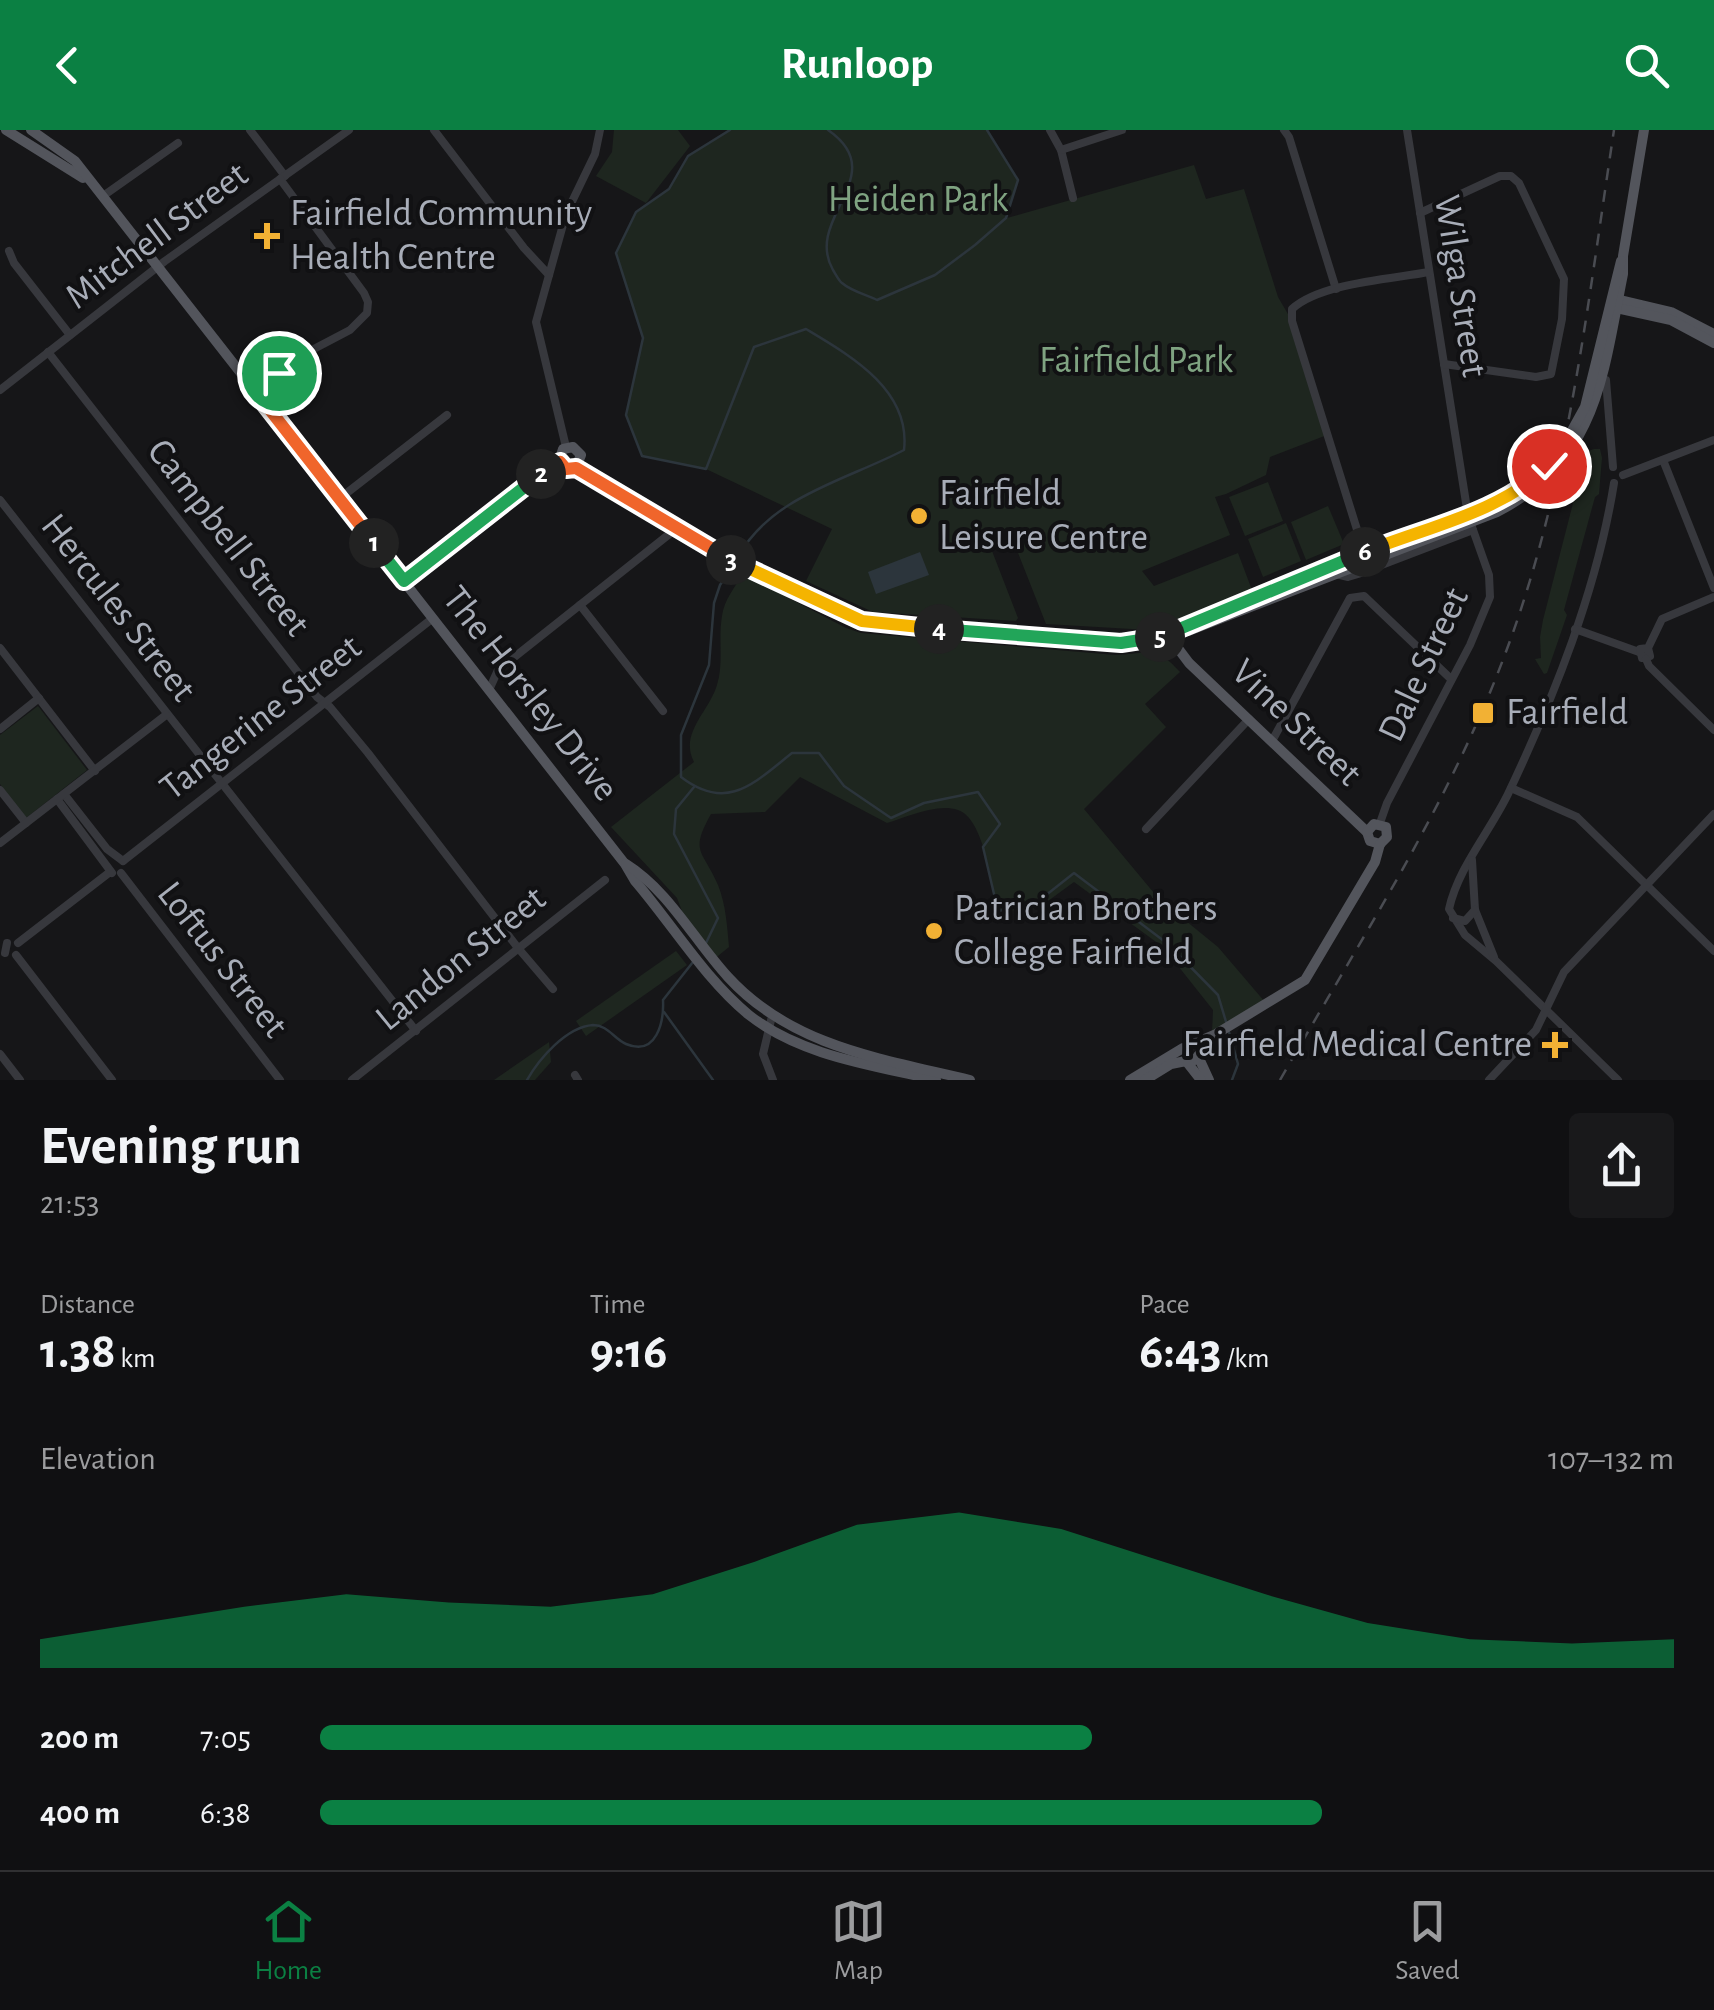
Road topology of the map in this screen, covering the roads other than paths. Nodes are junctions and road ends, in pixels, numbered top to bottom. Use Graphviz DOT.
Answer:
graph roads {
  1 [pos="6,130"];
  2 [pos="31,130"];
  3 [pos="250,130"];
  4 [pos="349,130"];
  5 [pos="434,130"];
  6 [pos="600,130"];
  7 [pos="1050,130"];
  8 [pos="1122,130"];
  9 [pos="1284,130"];
  10 [pos="1407,130"];
  11 [pos="1644,130"];
  12 [pos="0,136"];
  13 [pos="49,136"];
  14 [pos="178,142"];
  15 [pos="33,146"];
  16 [pos="1061,150"];
  17 [pos="282,177"];
  18 [pos="92,184"];
  19 [pos="102,196"];
  20 [pos="1073,198"];
  21 [pos="1420,213"];
  22 [pos="10,250"];
  23 [pos="158,266"];
  24 [pos="1430,272"];
  25 [pos="548,275"];
  26 [pos="1336,289"];
  27 [pos="1612,309"];
  28 [pos="1714,334"];
  29 [pos="70,335"];
  30 [pos="1714,343"];
  31 [pos="48,352"];
  32 [pos="1444,364"];
  33 [pos="1606,380"];
  34 [pos="0,390"];
  35 [pos="256,392"];
  36 [pos="446,415"];
  37 [pos="1714,440"];
  38 [pos="566,448"];
  39 [pos="1662,460"];
  40 [pos="560,462"];
  41 [pos="1613,467"];
  42 [pos="576,468"];
  43 [pos="1623,474"];
  44 [pos="1614,483"];
  45 [pos="339,498"];
  46 [pos="1,503"];
  47 [pos="1468,509"];
  48 [pos="677,528"];
  49 [pos="1371,552"];
  50 [pos="1333,573"];
  51 [pos="404,581"];
  52 [pos="1714,588"];
  53 [pos="1714,597"];
  54 [pos="580,604"];
  55 [pos="432,618"];
  56 [pos="1574,629"];
  57 [pos="1168,634"];
  58 [pos="0,648"];
  59 [pos="1644,653"];
  60 [pos="498,670"];
  61 [pos="475,672"];
  62 [pos="1451,679"];
  63 [pos="489,690"];
  64 [pos="39,698"];
  65 [pos="326,703"];
  66 [pos="664,710"];
  67 [pos="166,714"];
  68 [pos="1249,719"];
  69 [pos="0,728"];
  70 [pos="1714,730"];
  71 [pos="1272,741"];
  72 [pos="95,771"];
  73 [pos="222,784"];
  74 [pos="1511,788"];
  75 [pos="0,790"];
  76 [pos="60,797"];
  77 [pos="1714,814"];
  78 [pos="26,823"];
  79 [pos="1380,823"];
  80 [pos="1146,829"];
  81 [pos="1367,832"];
  82 [pos="0,843"];
  83 [pos="1380,844"];
  84 [pos="1472,860"];
  85 [pos="114,864"];
  86 [pos="605,880"];
  87 [pos="1646,884"];
  88 [pos="1450,902"];
  89 [pos="1474,906"];
  90 [pos="1453,918"];
  91 [pos="0,934"];
  92 [pos="18,943"];
  93 [pos="518,948"];
  94 [pos="4,951"];
  95 [pos="1714,952"];
  96 [pos="16,955"];
  97 [pos="1496,961"];
  98 [pos="553,989"];
  99 [pos="1546,1009"];
  100 [pos="771,1022"];
  101 [pos="416,1031"];
  102 [pos="1216,1034"];
  103 [pos="1186,1047"];
  104 [pos="0,1054"];
  105 [pos="1192,1058"];
  106 [pos="1149,1078"];
  107 [pos="20,1080"];
  108 [pos="112,1080"];
  109 [pos="280,1080"];
  110 [pos="352,1080"];
  111 [pos="774,1080"];
  112 [pos="936,1080"];
  113 [pos="970,1080"];
  114 [pos="1130,1080"];
  115 [pos="1199,1080"];
  116 [pos="1209,1080"];
  117 [pos="1489,1080"];
  118 [pos="1618,1080"];
  1 -- 15 [label="main road, The Horsley Drive"];
  2 -- 13 [label="main road, The Horsley Drive"];
  3 -- 17 [label="street"];
  4 -- 17 [label="street, Mitchell Street"];
  5 -- 25 [label="street"];
  6 -- 25 [label="street"];
  7 -- 16 [label="street"];
  8 -- 16 [label="street"];
  9 -- 26 [label="street"];
  10 -- 21 [label="street, Wilga Street"];
  11 -- 27 [label="main road"];
  12 -- 15 [label="main road"];
  13 -- 18 [label="main road, The Horsley Drive"];
  14 -- 19 [label="street"];
  15 -- 18 [label="main road, The Horsley Drive"];
  16 -- 20 [label="street"];
  17 -- 23 [label="street, Mitchell Street"];
  17 -- 35 [label="street"];
  18 -- 19 [label="main road, The Horsley Drive"];
  19 -- 23 [label="main road, The Horsley Drive"];
  21 -- 24 [label="street, Wilga Street"];
  21 -- 32 [label="street"];
  22 -- 29 [label="street"];
  23 -- 29 [label="street, Mitchell Street"];
  23 -- 35 [label="main road, The Horsley Drive"];
  24 -- 26 [label="street"];
  24 -- 32 [label="street, Wilga Street"];
  25 -- 38 [label="street"];
  26 -- 49 [label="street"];
  27 -- 28 [label="main road"];
  27 -- 30 [label="main road"];
  27 -- 49 [label="main road"];
  29 -- 31 [label="street, Mitchell Street"];
  31 -- 34 [label="street, Mitchell Street"];
  31 -- 65 [label="street, Campbell Street"];
  32 -- 47 [label="street, Wilga Street"];
  33 -- 41 [label="street"];
  35 -- 45 [label="main road, The Horsley Drive"];
  36 -- 45 [label="street"];
  37 -- 39 [label="street"];
  38 -- 40 [label="main road"];
  38 -- 42 [label="main road"];
  39 -- 43 [label="street"];
  39 -- 52 [label="street"];
  40 -- 42 [label="main road"];
  40 -- 51 [label="main road"];
  41 -- 43 [label="street"];
  41 -- 44 [label="street"];
  42 -- 48 [label="main road"];
  43 -- 44 [label="street"];
  44 -- 56 [label="street"];
  45 -- 51 [label="main road, The Horsley Drive"];
  46 -- 67 [label="street, Hercules Street"];
  48 -- 54 [label="street"];
  48 -- 57 [label="main road"];
  49 -- 50 [label="main road"];
  49 -- 57 [label="main road"];
  50 -- 57 [label="main road"];
  50 -- 62 [label="street, Dale Street"];
  51 -- 55 [label="main road, The Horsley Drive"];
  53 -- 59 [label="street"];
  54 -- 60 [label="street"];
  54 -- 66 [label="street"];
  55 -- 61 [label="main road, The Horsley Drive"];
  55 -- 65 [label="street, Tangerine Street"];
  56 -- 59 [label="street"];
  56 -- 74 [label="street"];
  57 -- 68 [label="main road, Vine Street"];
  58 -- 64 [label="street"];
  59 -- 70 [label="street"];
  60 -- 61 [label="street"];
  60 -- 63 [label="street"];
  61 -- 63 [label="main road, The Horsley Drive"];
  62 -- 71 [label="street"];
  62 -- 79 [label="street, Dale Street"];
  63 -- 100 [label="main road, The Horsley Drive"];
  64 -- 69 [label="street"];
  64 -- 72 [label="street"];
  65 -- 73 [label="street, Tangerine Street"];
  65 -- 93 [label="street, Campbell Street"];
  67 -- 72 [label="street"];
  67 -- 73 [label="street, Hercules Street"];
  68 -- 71 [label="main road, Vine Street"];
  68 -- 80 [label="street"];
  71 -- 81 [label="main road, Vine Street"];
  72 -- 76 [label="street"];
  73 -- 85 [label="street, Tangerine Street"];
  73 -- 101 [label="street, Hercules Street"];
  74 -- 84 [label="street"];
  74 -- 87 [label="street"];
  75 -- 78 [label="street"];
  76 -- 78 [label="street"];
  76 -- 85 [label="street"];
  77 -- 87 [label="street"];
  78 -- 82 [label="street"];
  79 -- 81 [label="main road"];
  79 -- 83 [label="main road"];
  81 -- 83 [label="main road"];
  83 -- 102 [label="main road"];
  84 -- 88 [label="street"];
  84 -- 89 [label="street"];
  85 -- 92 [label="street, Tangerine Street"];
  85 -- 109 [label="street, Loftus Street"];
  86 -- 93 [label="street, Landon Street"];
  87 -- 95 [label="street"];
  87 -- 99 [label="street"];
  88 -- 89 [label="street"];
  88 -- 90 [label="street"];
  89 -- 90 [label="street"];
  89 -- 97 [label="street"];
  90 -- 97 [label="street"];
  91 -- 94 [label="street"];
  92 -- 94 [label="street"];
  92 -- 96 [label="street"];
  93 -- 98 [label="street, Campbell Street"];
  93 -- 101 [label="street, Landon Street"];
  94 -- 96 [label="street"];
  96 -- 108 [label="street"];
  97 -- 99 [label="street"];
  99 -- 117 [label="street"];
  99 -- 118 [label="street"];
  100 -- 111 [label="street"];
  100 -- 112 [label="main road, The Horsley Drive"];
  100 -- 113 [label="main road, The Horsley Drive"];
  101 -- 110 [label="street, Landon Street"];
  102 -- 103 [label="main road"];
  102 -- 105 [label="main road"];
  103 -- 105 [label="main road"];
  103 -- 114 [label="main road"];
  104 -- 107 [label="street"];
  105 -- 106 [label="main road"];
  105 -- 115 [label="main road"];
  105 -- 116 [label="main road"];
  106 -- 115 [label="main road"];
}
